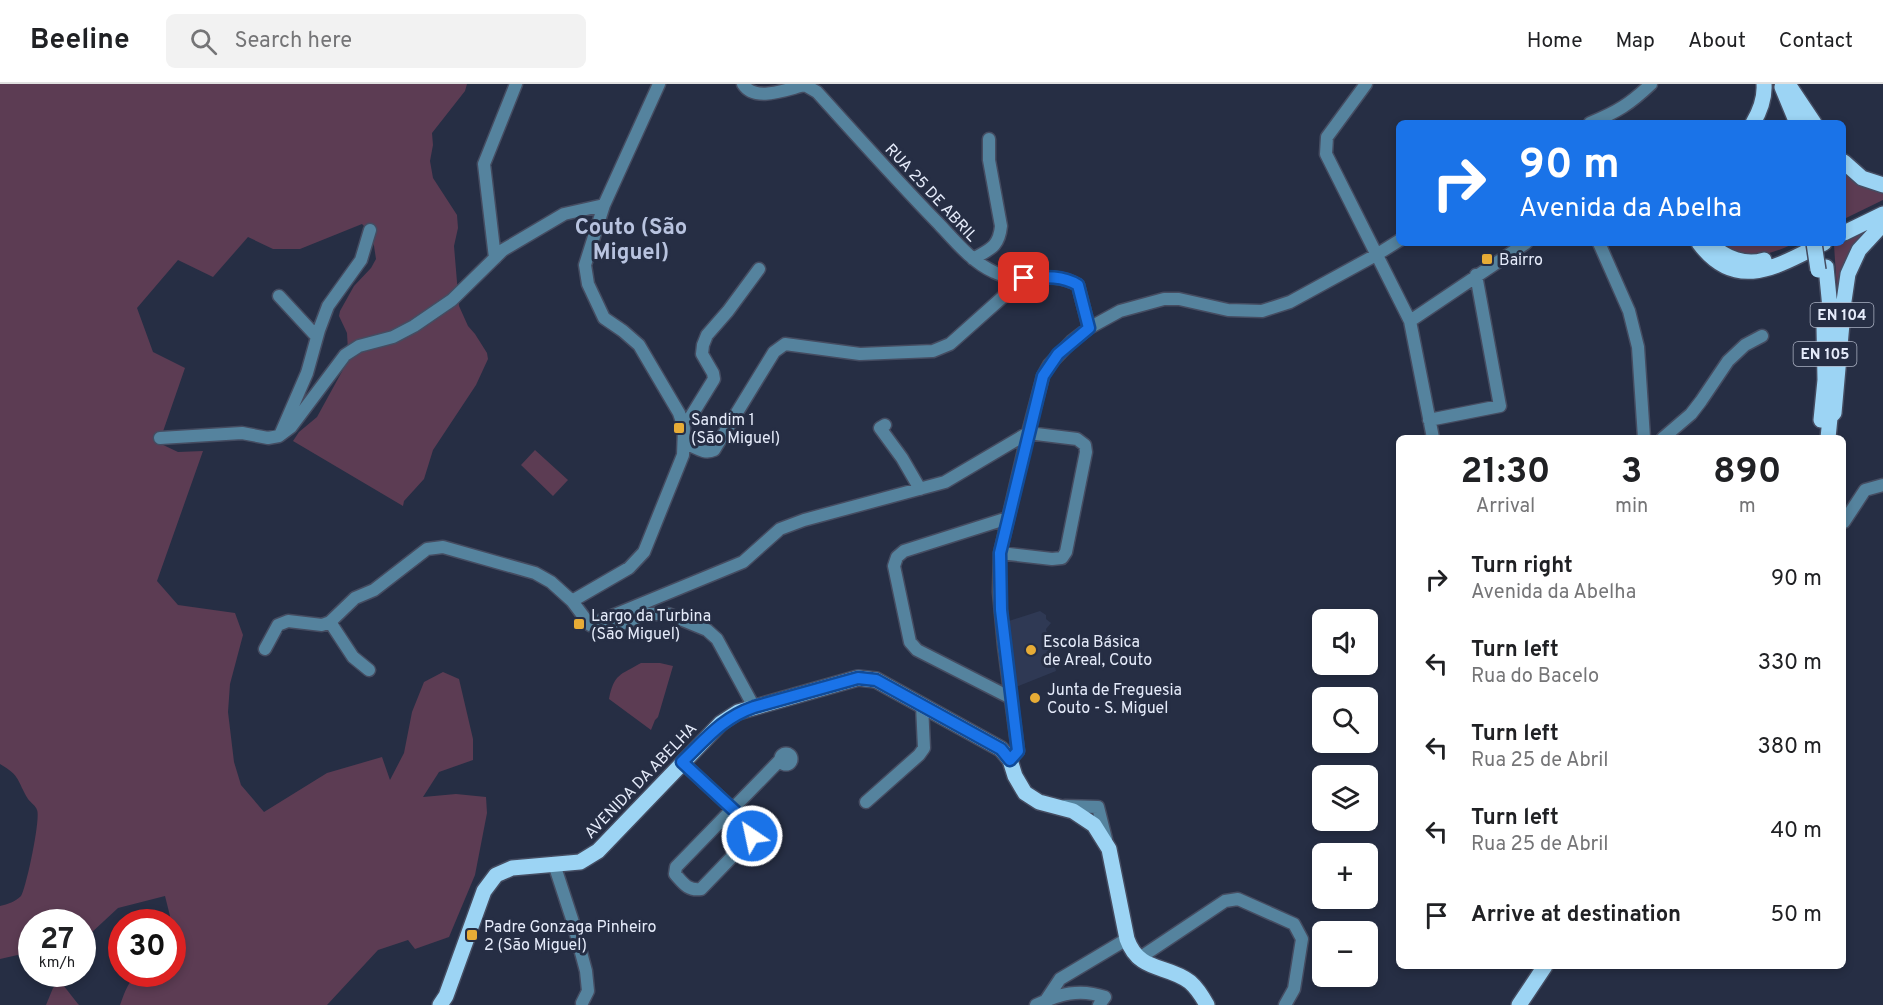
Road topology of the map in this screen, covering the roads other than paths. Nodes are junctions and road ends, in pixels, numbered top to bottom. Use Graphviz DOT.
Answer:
graph roads {
  1 [pos="516,84"];
  2 [pos="659,84"];
  3 [pos="743,84"];
  4 [pos="1366,84"];
  5 [pos="1651,84"];
  6 [pos="1764,84"];
  7 [pos="1775,84"];
  8 [pos="1781,84"];
  9 [pos="1788,84"];
  10 [pos="813,86"];
  11 [pos="1598,120"];
  12 [pos="1754,120"];
  13 [pos="1789,120"];
  14 [pos="1796,120"];
  15 [pos="1812,120"];
  16 [pos="989,140"];
  17 [pos="1846,164"];
  18 [pos="1883,185"];
  19 [pos="604,205"];
  20 [pos="1883,206"];
  21 [pos="1883,214"];
  22 [pos="1846,224"];
  23 [pos="1883,224"];
  24 [pos="370,230"];
  25 [pos="1846,232"];
  26 [pos="1396,242"];
  27 [pos="1521,246"];
  28 [pos="1600,246"];
  29 [pos="1701,246"];
  30 [pos="1713,246"];
  31 [pos="1801,246"];
  32 [pos="1815,246"];
  33 [pos="1817,246"];
  34 [pos="1823,246"];
  35 [pos="1376,255"];
  36 [pos="495,258"];
  37 [pos="973,259"];
  38 [pos="759,269"];
  39 [pos="1822,269"];
  40 [pos="1476,275"];
  41 [pos="1024,278"];
  42 [pos="279,296"];
  43 [pos="1410,321"];
  44 [pos="1089,328"];
  45 [pos="1762,336"];
  46 [pos="317,337"];
  47 [pos="1830,417"];
  48 [pos="1429,420"];
  49 [pos="682,421"];
  50 [pos="885,425"];
  51 [pos="1028,433"];
  52 [pos="1432,435"];
  53 [pos="1644,435"];
  54 [pos="1666,435"];
  55 [pos="1819,435"];
  56 [pos="1828,435"];
  57 [pos="279,436"];
  58 [pos="160,438"];
  59 [pos="684,443"];
  60 [pos="1883,485"];
  61 [pos="920,489"];
  62 [pos="1008,518"];
  63 [pos="1846,519"];
  64 [pos="1000,553"];
  65 [pos="572,601"];
  66 [pos="330,622"];
  67 [pos="590,625"];
  68 [pos="265,649"];
  69 [pos="369,670"];
  70 [pos="1011,698"];
  71 [pos="922,705"];
  72 [pos="754,707"];
  73 [pos="1006,754"];
  74 [pos="781,759"];
  75 [pos="682,762"];
  76 [pos="866,802"];
  77 [pos="732,808"];
  78 [pos="554,864"];
  79 [pos="1127,939"];
  80 [pos="1138,958"];
  81 [pos="1543,969"];
  82 [pos="582,1002"];
  83 [pos="1041,1003"];
  84 [pos="440,1005"];
  85 [pos="1099,1005"];
  86 [pos="1207,1005"];
  87 [pos="1286,1005"];
  88 [pos="1519,1005"];
  1 -- 36 [label="street"];
  2 -- 19 [label="street"];
  3 -- 10 [label="street, RUA 25 DE ABRIL"];
  4 -- 35 [label="street"];
  5 -- 11 [label="street"];
  6 -- 12 [label="main road"];
  7 -- 13 [label="main road"];
  8 -- 14 [label="main road"];
  9 -- 15 [label="main road"];
  10 -- 37 [label="street, RUA 25 DE ABRIL"];
  16 -- 37 [label="street"];
  17 -- 18 [label="main road"];
  19 -- 36 [label="street"];
  19 -- 49 [label="street"];
  20 -- 22 [label="main road"];
  21 -- 25 [label="main road"];
  23 -- 47 [label="main road, EN 104"];
  24 -- 46 [label="street"];
  26 -- 35 [label="street"];
  27 -- 40 [label="street"];
  28 -- 53 [label="street"];
  29 -- 33 [label="main road"];
  30 -- 31 [label="main road"];
  32 -- 39 [label="main road, EN 105, bridge"];
  34 -- 39 [label="main road, EN 105"];
  35 -- 43 [label="street"];
  35 -- 44 [label="street"];
  36 -- 57 [label="street"];
  37 -- 41 [label="street, RUA 25 DE ABRIL"];
  38 -- 49 [label="street"];
  39 -- 47 [label="main road, EN 105"];
  39 -- 55 [label="main road, EN 105"];
  40 -- 43 [label="street"];
  40 -- 48 [label="street"];
  41 -- 44 [label="street, RUA 25 DE ABRIL"];
  41 -- 59 [label="street"];
  42 -- 46 [label="street"];
  43 -- 48 [label="street"];
  44 -- 51 [label="street"];
  45 -- 54 [label="street"];
  46 -- 57 [label="street"];
  47 -- 56 [label="main road, EN 105"];
  48 -- 52 [label="street"];
  49 -- 59 [label="street"];
  50 -- 61 [label="street"];
  51 -- 61 [label="street"];
  51 -- 62 [label="street"];
  51 -- 64 [label="street"];
  57 -- 58 [label="street"];
  59 -- 65 [label="street"];
  60 -- 63 [label="street"];
  61 -- 67 [label="street"];
  62 -- 64 [label="street"];
  62 -- 70 [label="street"];
  64 -- 70 [label="street"];
  65 -- 66 [label="street"];
  65 -- 67 [label="street"];
  66 -- 68 [label="street"];
  66 -- 69 [label="street"];
  67 -- 72 [label="street"];
  70 -- 73 [label="street"];
  71 -- 72 [label="main road, AVENIDA DA ABELHA"];
  71 -- 73 [label="main road, AVENIDA DA ABELHA"];
  71 -- 76 [label="street"];
  72 -- 75 [label="main road, AVENIDA DA ABELHA"];
  73 -- 79 [label="main road"];
  74 -- 77 [label="street"];
  75 -- 77 [label="street"];
  75 -- 78 [label="main road, AVENIDA DA ABELHA"];
  77 -- 77 [label="street"];
  78 -- 82 [label="street"];
  78 -- 84 [label="main road, AVENIDA DA ABELHA"];
  79 -- 80 [label="main road"];
  79 -- 83 [label="street"];
  80 -- 86 [label="main road"];
  80 -- 87 [label="street"];
  81 -- 88 [label="main road"];
  83 -- 85 [label="street"];
}
